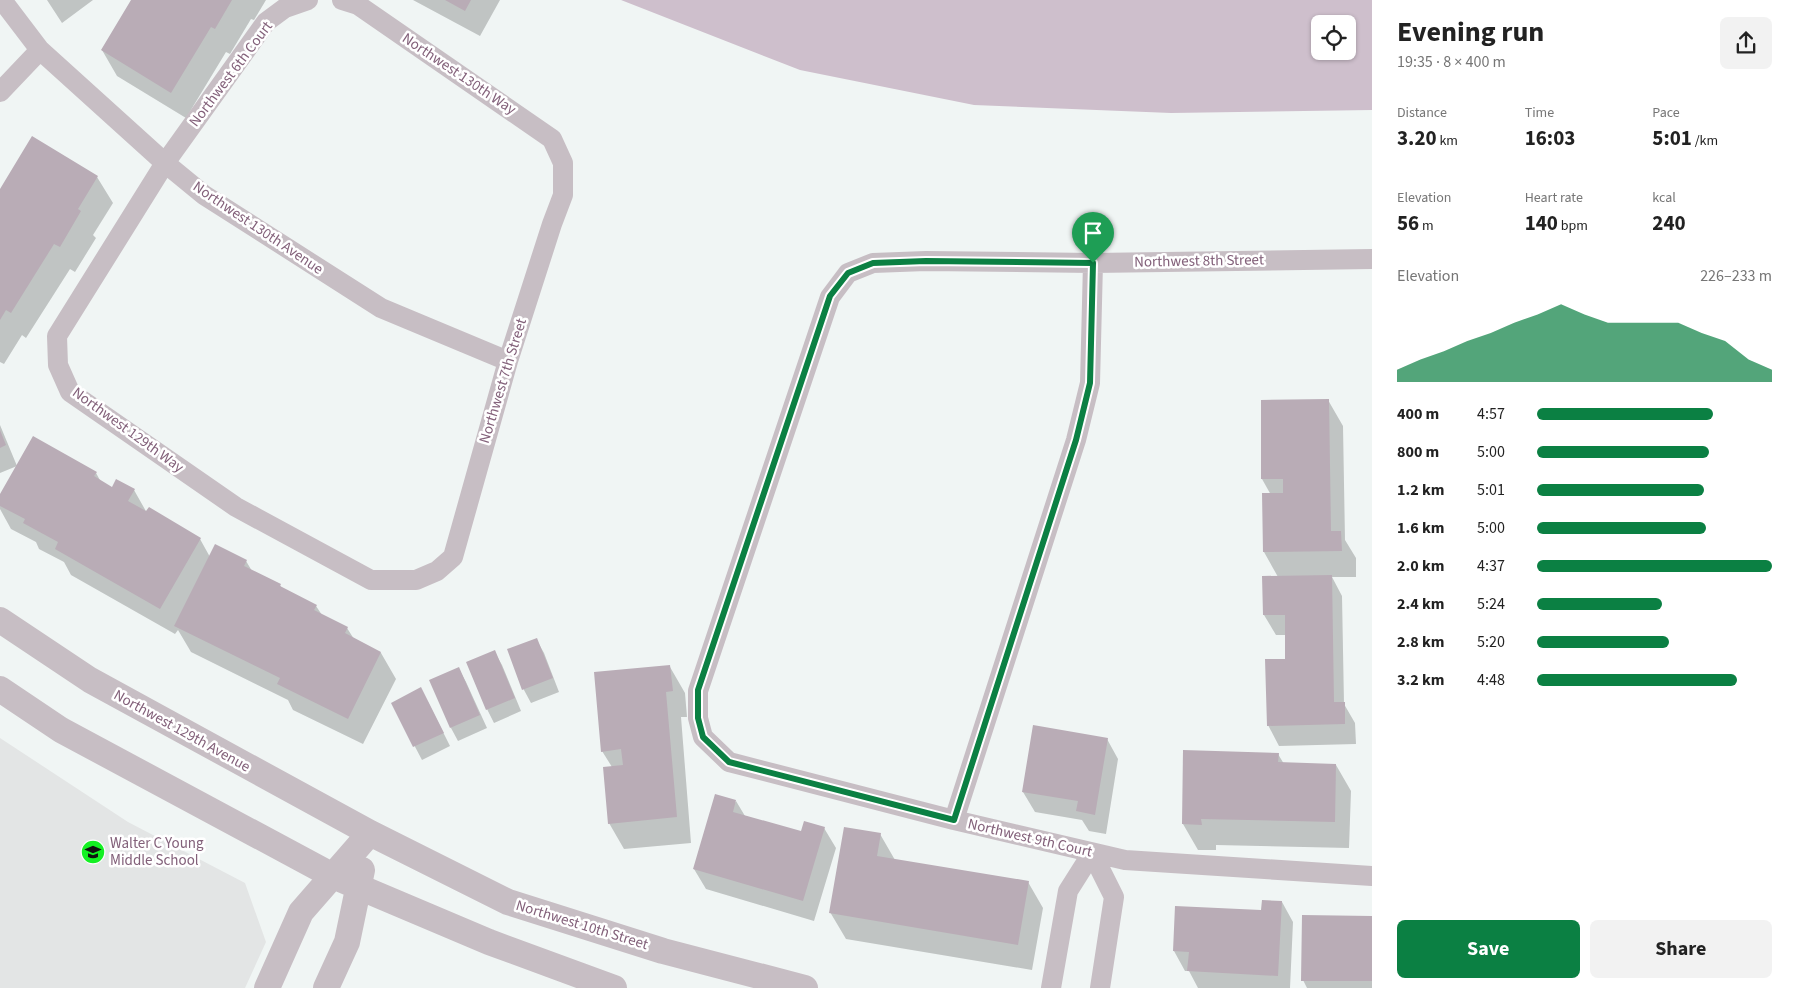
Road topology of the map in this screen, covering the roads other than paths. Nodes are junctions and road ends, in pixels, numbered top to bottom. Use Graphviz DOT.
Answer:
graph roads {
  1 [pos="2,0"];
  2 [pos="308,0"];
  3 [pos="342,0"];
  4 [pos="40,50"];
  5 [pos="0,92"];
  6 [pos="165,163"];
  7 [pos="563,163"];
  8 [pos="1372,259"];
  9 [pos="1093,263"];
  10 [pos="508,362"];
  11 [pos="416,580"];
  12 [pos="0,620"];
  13 [pos="0,689"];
  14 [pos="703,737"];
  15 [pos="954,820"];
  16 [pos="370,833"];
  17 [pos="1092,853"];
  18 [pos="333,876"];
  19 [pos="1372,876"];
  20 [pos="358,887"];
  21 [pos="267,988"];
  22 [pos="326,988"];
  23 [pos="614,988"];
  24 [pos="804,988"];
  25 [pos="1051,988"];
  26 [pos="1100,988"];
  1 -- 4 [label="street, Northwest 130th Avenue"];
  2 -- 6 [label="street, Northwest 6th Court"];
  3 -- 7 [label="street, Northwest 130th Way"];
  4 -- 5 [label="street"];
  4 -- 6 [label="street, Northwest 130th Avenue"];
  6 -- 10 [label="street, Northwest 130th Avenue"];
  6 -- 11 [label="street, Northwest 129th Way"];
  7 -- 10 [label="street, Northwest 7th Street"];
  8 -- 9 [label="street, Northwest 8th Street"];
  9 -- 14 [label="street, Northwest 8th Street"];
  9 -- 15 [label="street"];
  10 -- 11 [label="street, Northwest 7th Street"];
  12 -- 16 [label="street, Northwest 129th Avenue"];
  13 -- 18 [label="street"];
  14 -- 15 [label="street, Northwest 9th Court"];
  15 -- 17 [label="street, Northwest 9th Court"];
  16 -- 18 [label="street"];
  16 -- 20 [label="street"];
  16 -- 24 [label="street, Northwest 10th Street"];
  17 -- 19 [label="street, Northwest 9th Court"];
  17 -- 25 [label="street"];
  17 -- 26 [label="street"];
  18 -- 20 [label="street"];
  18 -- 21 [label="street"];
  20 -- 22 [label="street"];
  20 -- 23 [label="street"];
}
